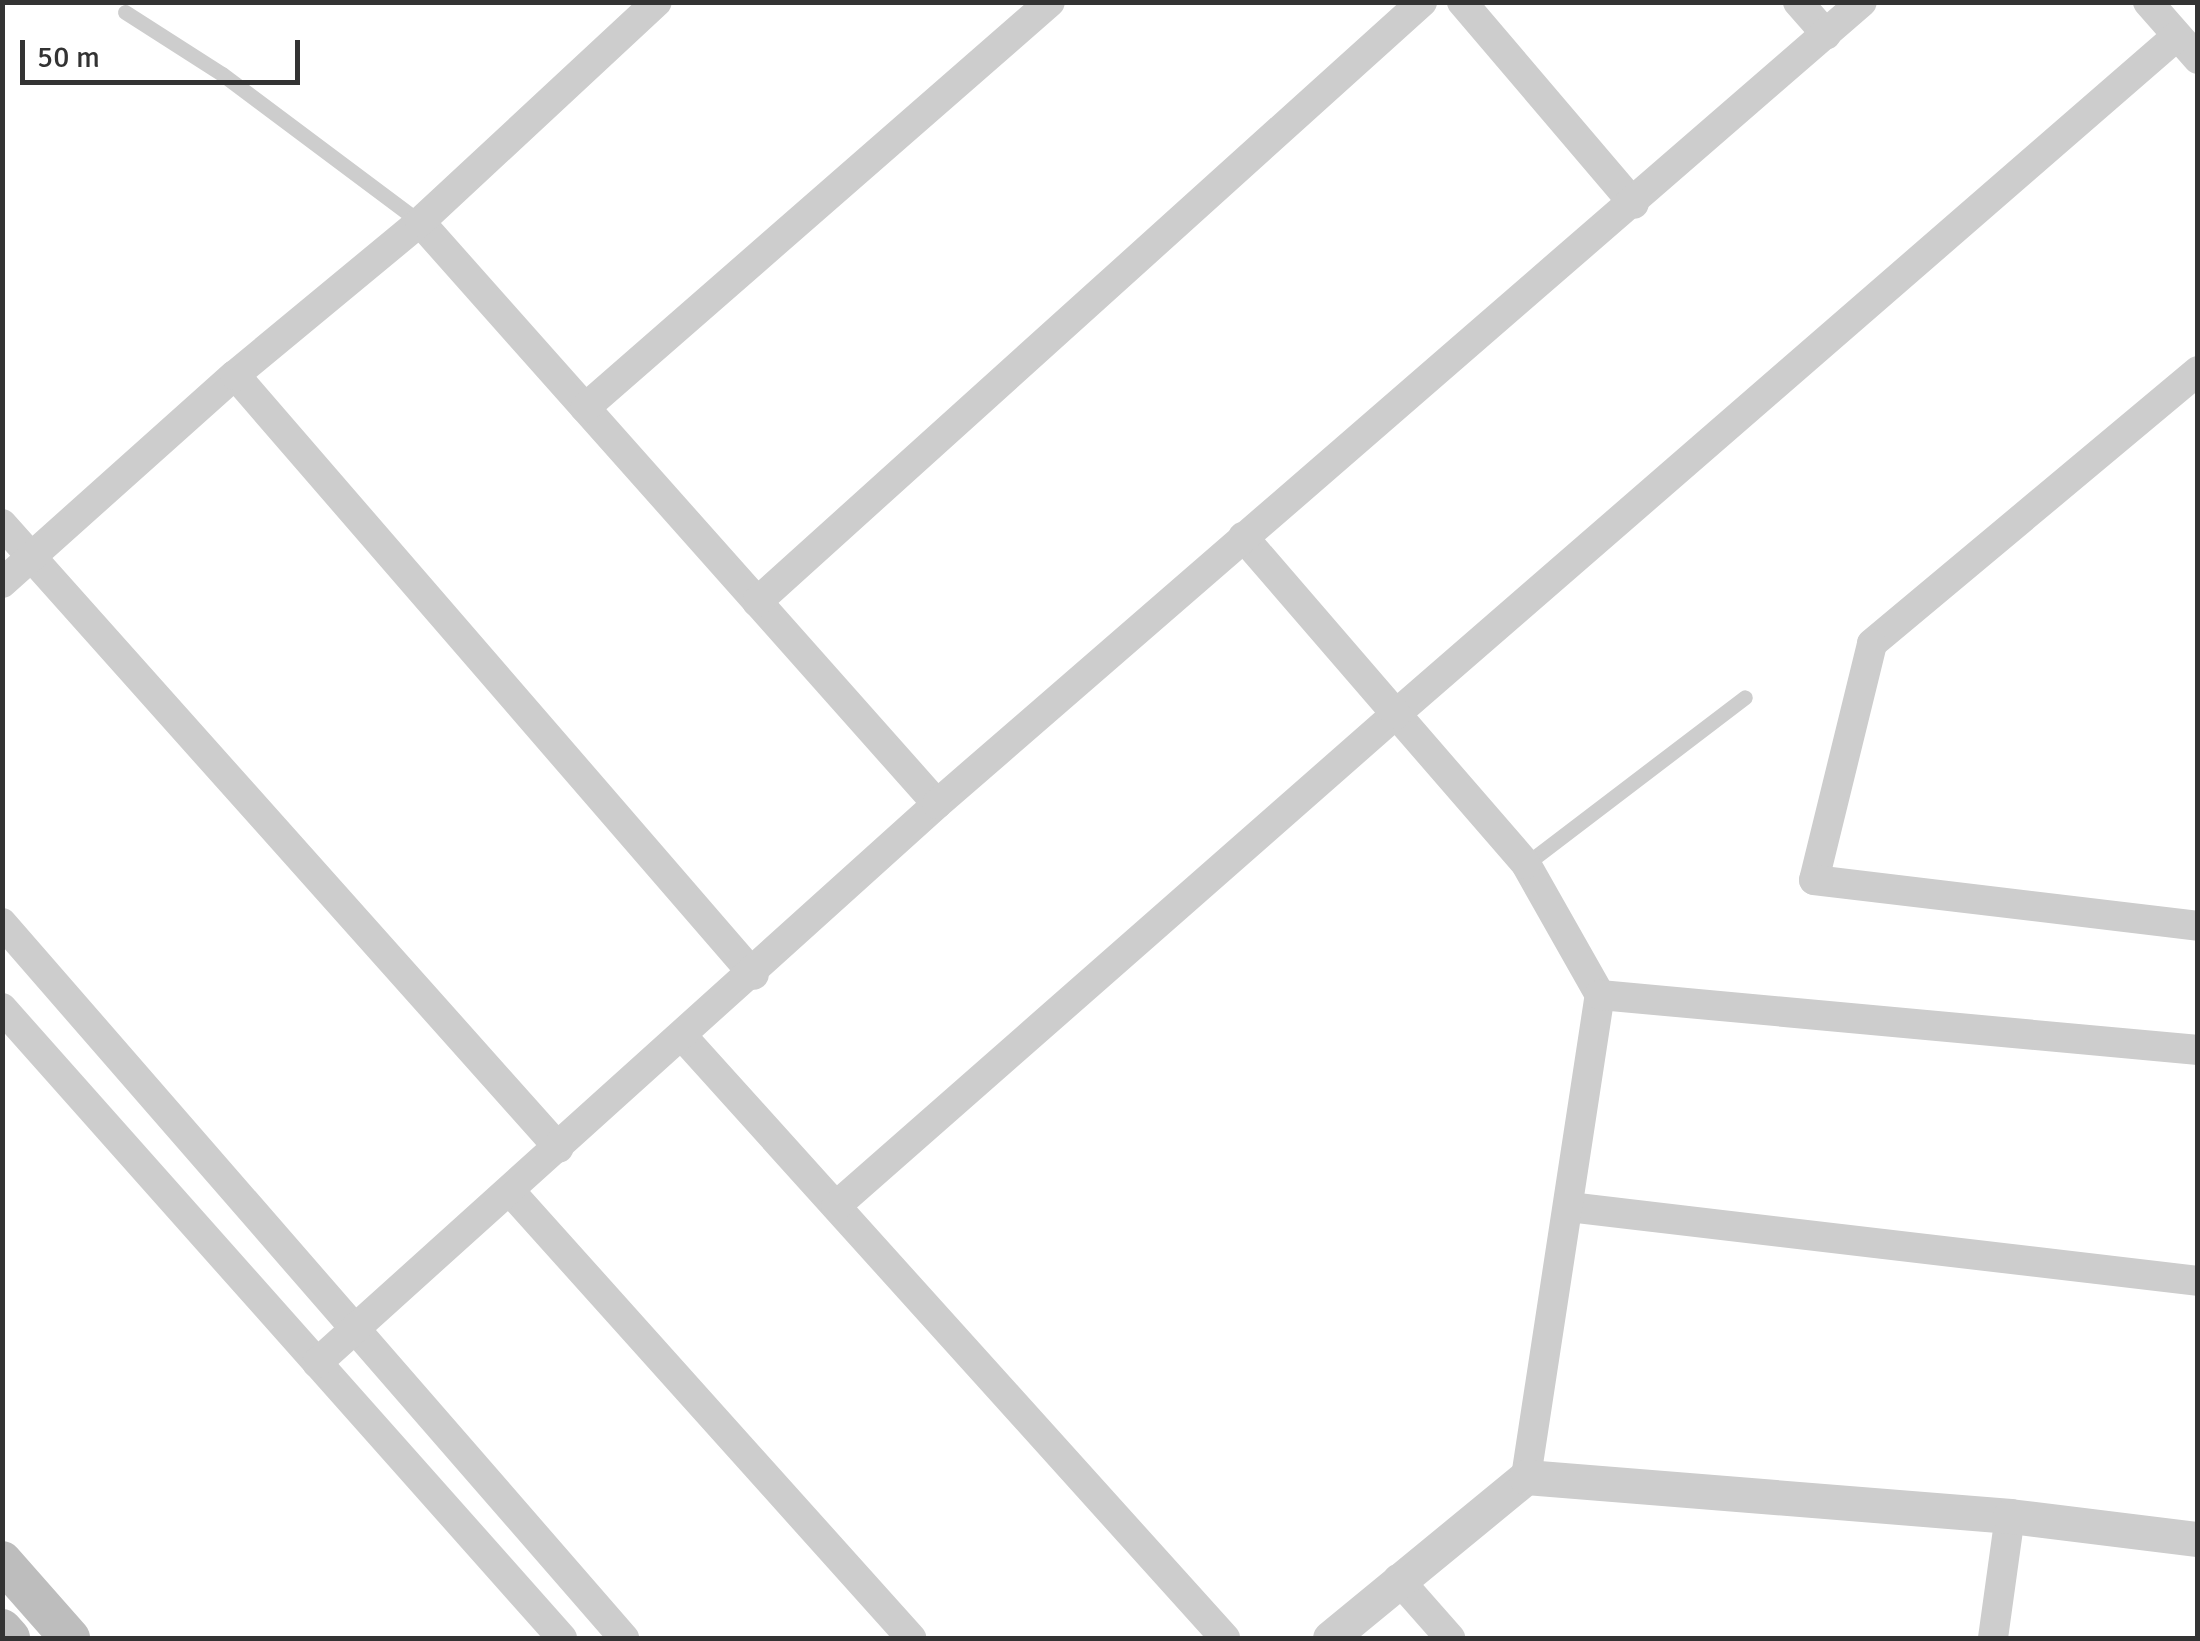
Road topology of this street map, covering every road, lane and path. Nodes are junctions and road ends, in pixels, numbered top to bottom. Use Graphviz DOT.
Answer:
graph roads {
  1 [pos="657,2"];
  2 [pos="1050,2"];
  3 [pos="1422,2"];
  4 [pos="1462,2"];
  5 [pos="1798,2"];
  6 [pos="1862,2"];
  7 [pos="2148,2"];
  8 [pos="125,12"];
  9 [pos="1826,34"];
  10 [pos="2177,36"];
  11 [pos="2198,59"];
  12 [pos="1634,204"];
  13 [pos="420,222"];
  14 [pos="2198,371"];
  15 [pos="235,375"];
  16 [pos="585,408"];
  17 [pos="2,524"];
  18 [pos="1242,537"];
  19 [pos="31,556"];
  20 [pos="2,583"];
  21 [pos="756,602"];
  22 [pos="1745,697"];
  23 [pos="1396,714"];
  24 [pos="937,804"];
  25 [pos="1526,864"];
  26 [pos="2,923"];
  27 [pos="2198,926"];
  28 [pos="754,975"];
  29 [pos="1600,995"];
  30 [pos="2,1008"];
  31 [pos="684,1038"];
  32 [pos="2198,1050"];
  33 [pos="559,1148"];
  34 [pos="510,1191"];
  35 [pos="836,1206"];
  36 [pos="1569,1207"];
  37 [pos="2198,1281"];
  38 [pos="354,1330"];
  39 [pos="318,1363"];
  40 [pos="1526,1476"];
  41 [pos="2010,1516"];
  42 [pos="2198,1539"];
  43 [pos="2,1562"];
  44 [pos="1398,1579"];
  45 [pos="2,1630"];
  46 [pos="10,1638"];
  47 [pos="70,1638"];
  48 [pos="562,1638"];
  49 [pos="624,1638"];
  50 [pos="911,1638"];
  51 [pos="1225,1638"];
  52 [pos="1330,1638"];
  53 [pos="1450,1638"];
  54 [pos="1993,1638"];
  1 -- 13 [label="street"];
  2 -- 16 [label="street"];
  3 -- 21 [label="street"];
  4 -- 12 [label="street"];
  5 -- 9 [label="street"];
  6 -- 9 [label="street"];
  7 -- 10 [label="street"];
  8 -- 13 [label="lane"];
  9 -- 12 [label="street"];
  10 -- 11 [label="street"];
  10 -- 23 [label="street"];
  12 -- 18 [label="street"];
  13 -- 15 [label="street"];
  13 -- 16 [label="street"];
  14 -- 27 [label="street"];
  15 -- 19 [label="street"];
  15 -- 28 [label="street"];
  16 -- 21 [label="street"];
  17 -- 19 [label="street"];
  18 -- 23 [label="street"];
  18 -- 24 [label="street"];
  19 -- 20 [label="street"];
  19 -- 33 [label="street"];
  21 -- 24 [label="street"];
  22 -- 25 [label="lane"];
  23 -- 25 [label="street"];
  23 -- 35 [label="street"];
  24 -- 28 [label="street"];
  25 -- 29 [label="street"];
  26 -- 38 [label="street"];
  28 -- 31 [label="street"];
  29 -- 32 [label="street"];
  29 -- 36 [label="street"];
  30 -- 39 [label="street"];
  31 -- 33 [label="street"];
  31 -- 35 [label="street"];
  33 -- 34 [label="street"];
  34 -- 38 [label="street"];
  34 -- 50 [label="street"];
  35 -- 51 [label="street"];
  36 -- 37 [label="street"];
  36 -- 40 [label="street"];
  38 -- 39 [label="street"];
  38 -- 49 [label="street"];
  39 -- 48 [label="street"];
  40 -- 41 [label="street"];
  40 -- 44 [label="street"];
  41 -- 42 [label="street"];
  41 -- 54 [label="street"];
  43 -- 47 [label="main road"];
  44 -- 52 [label="street"];
  44 -- 53 [label="street"];
  45 -- 46 [label="main road"];
}
